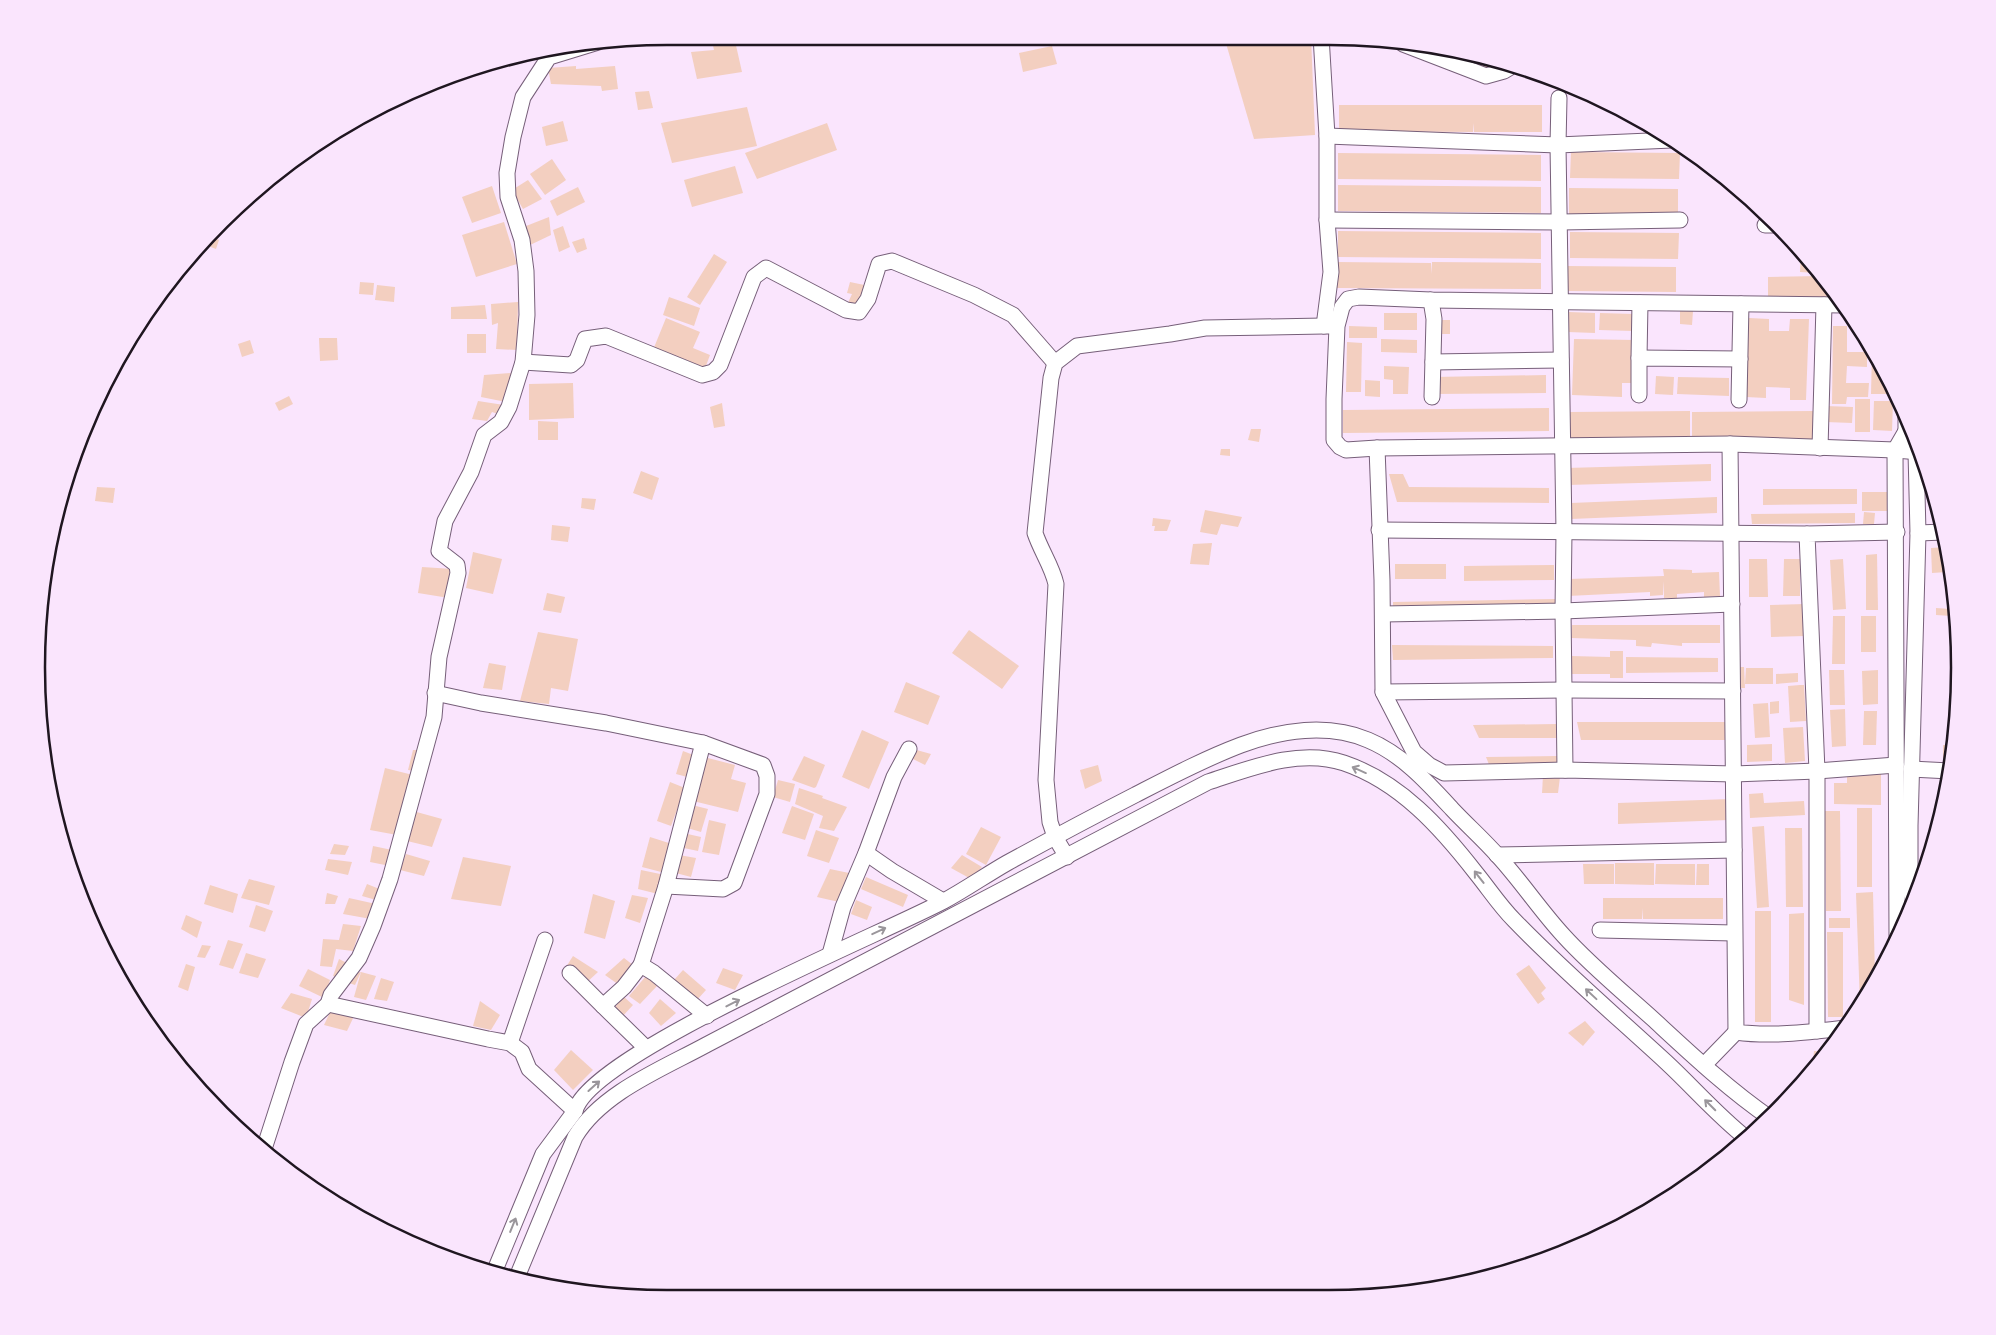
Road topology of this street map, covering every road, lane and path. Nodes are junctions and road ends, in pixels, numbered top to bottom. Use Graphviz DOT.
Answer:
graph roads {
  1 [pos="1322,45"];
  2 [pos="1426,53"];
  3 [pos="544,58"];
  4 [pos="1505,71"];
  5 [pos="1559,98"];
  6 [pos="1327,136"];
  7 [pos="1659,140"];
  8 [pos="1558,144"];
  9 [pos="1326,220"];
  10 [pos="1680,220"];
  11 [pos="1560,222"];
  12 [pos="1431,300"];
  13 [pos="1562,302"];
  14 [pos="1640,302"];
  15 [pos="1741,304"];
  16 [pos="1833,304"];
  17 [pos="1824,305"];
  18 [pos="1330,326"];
  19 [pos="1639,358"];
  20 [pos="1740,359"];
  21 [pos="1561,360"];
  22 [pos="523,362"];
  23 [pos="1433,362"];
  24 [pos="1055,363"];
  25 [pos="1639,395"];
  26 [pos="1432,397"];
  27 [pos="1739,400"];
  28 [pos="1905,432"];
  29 [pos="1730,444"];
  30 [pos="1562,445"];
  31 [pos="1377,448"];
  32 [pos="1820,448"];
  33 [pos="1895,450"];
  34 [pos="1912,452"];
  35 [pos="1918,467"];
  36 [pos="1379,530"];
  37 [pos="1564,532"];
  38 [pos="1897,532"];
  39 [pos="1936,532"];
  40 [pos="1731,533"];
  41 [pos="1918,533"];
  42 [pos="1807,534"];
  43 [pos="1732,604"];
  44 [pos="1563,611"];
  45 [pos="1383,614"];
  46 [pos="1564,690"];
  47 [pos="1732,691"];
  48 [pos="1383,692"];
  49 [pos="435,693"];
  50 [pos="702,743"];
  51 [pos="909,749"];
  52 [pos="1896,765"];
  53 [pos="1911,769"];
  54 [pos="1565,770"];
  55 [pos="1942,770"];
  56 [pos="1817,771"];
  57 [pos="1734,774"];
  58 [pos="1056,838"];
  59 [pos="1734,850"];
  60 [pos="866,853"];
  61 [pos="1497,855"];
  62 [pos="1066,857"];
  63 [pos="666,886"];
  64 [pos="1910,888"];
  65 [pos="944,901"];
  66 [pos="1898,919"];
  67 [pos="1600,930"];
  68 [pos="1734,933"];
  69 [pos="545,940"];
  70 [pos="830,954"];
  71 [pos="641,965"];
  72 [pos="570,973"];
  73 [pos="328,1004"];
  74 [pos="602,1006"];
  75 [pos="707,1016"];
  76 [pos="1834,1030"];
  77 [pos="1736,1032"];
  78 [pos="1817,1032"];
  79 [pos="510,1043"];
  80 [pos="646,1048"];
  81 [pos="1704,1065"];
  82 [pos="575,1111"];
  83 [pos="1763,1113"];
  84 [pos="1741,1134"];
  85 [pos="266,1143"];
  86 [pos="497,1266"];
  87 [pos="519,1272"];
  1 -- 6 [label="street"];
  2 -- 4 [label="street"];
  3 -- 22 [label="street"];
  5 -- 8 [label="street"];
  6 -- 8 [label="street"];
  6 -- 9 [label="street"];
  7 -- 8 [label="street"];
  8 -- 11 [label="street"];
  9 -- 11 [label="street"];
  9 -- 18 [label="street"];
  10 -- 11 [label="street"];
  11 -- 13 [label="street"];
  12 -- 13 [label="street"];
  12 -- 18 [label="street"];
  12 -- 23 [label="street"];
  13 -- 14 [label="street"];
  13 -- 21 [label="street"];
  14 -- 15 [label="street"];
  14 -- 19 [label="street"];
  15 -- 17 [label="street"];
  15 -- 20 [label="street"];
  16 -- 17 [label="street"];
  17 -- 32 [label="street"];
  18 -- 24 [label="street"];
  18 -- 31 [label="street"];
  19 -- 20 [label="street"];
  19 -- 25 [label="street"];
  20 -- 27 [label="street"];
  21 -- 23 [label="street"];
  21 -- 30 [label="street"];
  22 -- 24 [label="street"];
  22 -- 49 [label="street"];
  23 -- 26 [label="street"];
  24 -- 58 [label="street"];
  28 -- 33 [label="street"];
  29 -- 30 [label="street"];
  29 -- 32 [label="street"];
  29 -- 40 [label="street"];
  30 -- 31 [label="street"];
  30 -- 37 [label="street"];
  31 -- 36 [label="street"];
  32 -- 33 [label="street"];
  33 -- 34 [label="street"];
  33 -- 38 [label="street"];
  35 -- 41 [label="street"];
  36 -- 37 [label="street"];
  36 -- 45 [label="street"];
  37 -- 40 [label="street"];
  37 -- 44 [label="street"];
  38 -- 42 [label="street"];
  38 -- 52 [label="street"];
  39 -- 41 [label="street"];
  40 -- 42 [label="street"];
  40 -- 43 [label="street"];
  41 -- 53 [label="street"];
  42 -- 56 [label="street"];
  43 -- 44 [label="street"];
  43 -- 47 [label="street"];
  44 -- 45 [label="street"];
  44 -- 46 [label="street"];
  45 -- 48 [label="street"];
  46 -- 47 [label="street"];
  46 -- 48 [label="street"];
  46 -- 54 [label="street"];
  47 -- 57 [label="street"];
  48 -- 54 [label="street"];
  49 -- 50 [label="street"];
  49 -- 73 [label="street"];
  50 -- 63 [label="street"];
  50 -- 63 [label="street"];
  51 -- 60 [label="street"];
  52 -- 56 [label="street"];
  52 -- 66 [label="street"];
  53 -- 55 [label="street"];
  53 -- 64 [label="street"];
  54 -- 57 [label="street"];
  56 -- 57 [label="street"];
  56 -- 78 [label="street"];
  57 -- 59 [label="street"];
  58 -- 61 [label="street"];
  58 -- 62 [label="street"];
  58 -- 65 [label="street"];
  59 -- 61 [label="street"];
  59 -- 68 [label="street"];
  60 -- 65 [label="street"];
  60 -- 70 [label="street"];
  61 -- 81 [label="street"];
  84 -- 62 [label="street, one-way"];
  62 -- 87 [label="street"];
  63 -- 71 [label="street"];
  70 -- 65 [label="street, one-way"];
  67 -- 68 [label="street"];
  68 -- 77 [label="street"];
  69 -- 79 [label="street"];
  75 -- 70 [label="street, one-way"];
  71 -- 74 [label="street"];
  71 -- 75 [label="street"];
  72 -- 74 [label="street"];
  73 -- 79 [label="street"];
  73 -- 85 [label="street"];
  74 -- 80 [label="street"];
  75 -- 80 [label="street"];
  76 -- 78 [label="street"];
  77 -- 78 [label="street"];
  77 -- 81 [label="street"];
  79 -- 82 [label="street"];
  82 -- 80 [label="street, one-way"];
  81 -- 83 [label="street"];
  86 -- 82 [label="street, one-way"];
}
